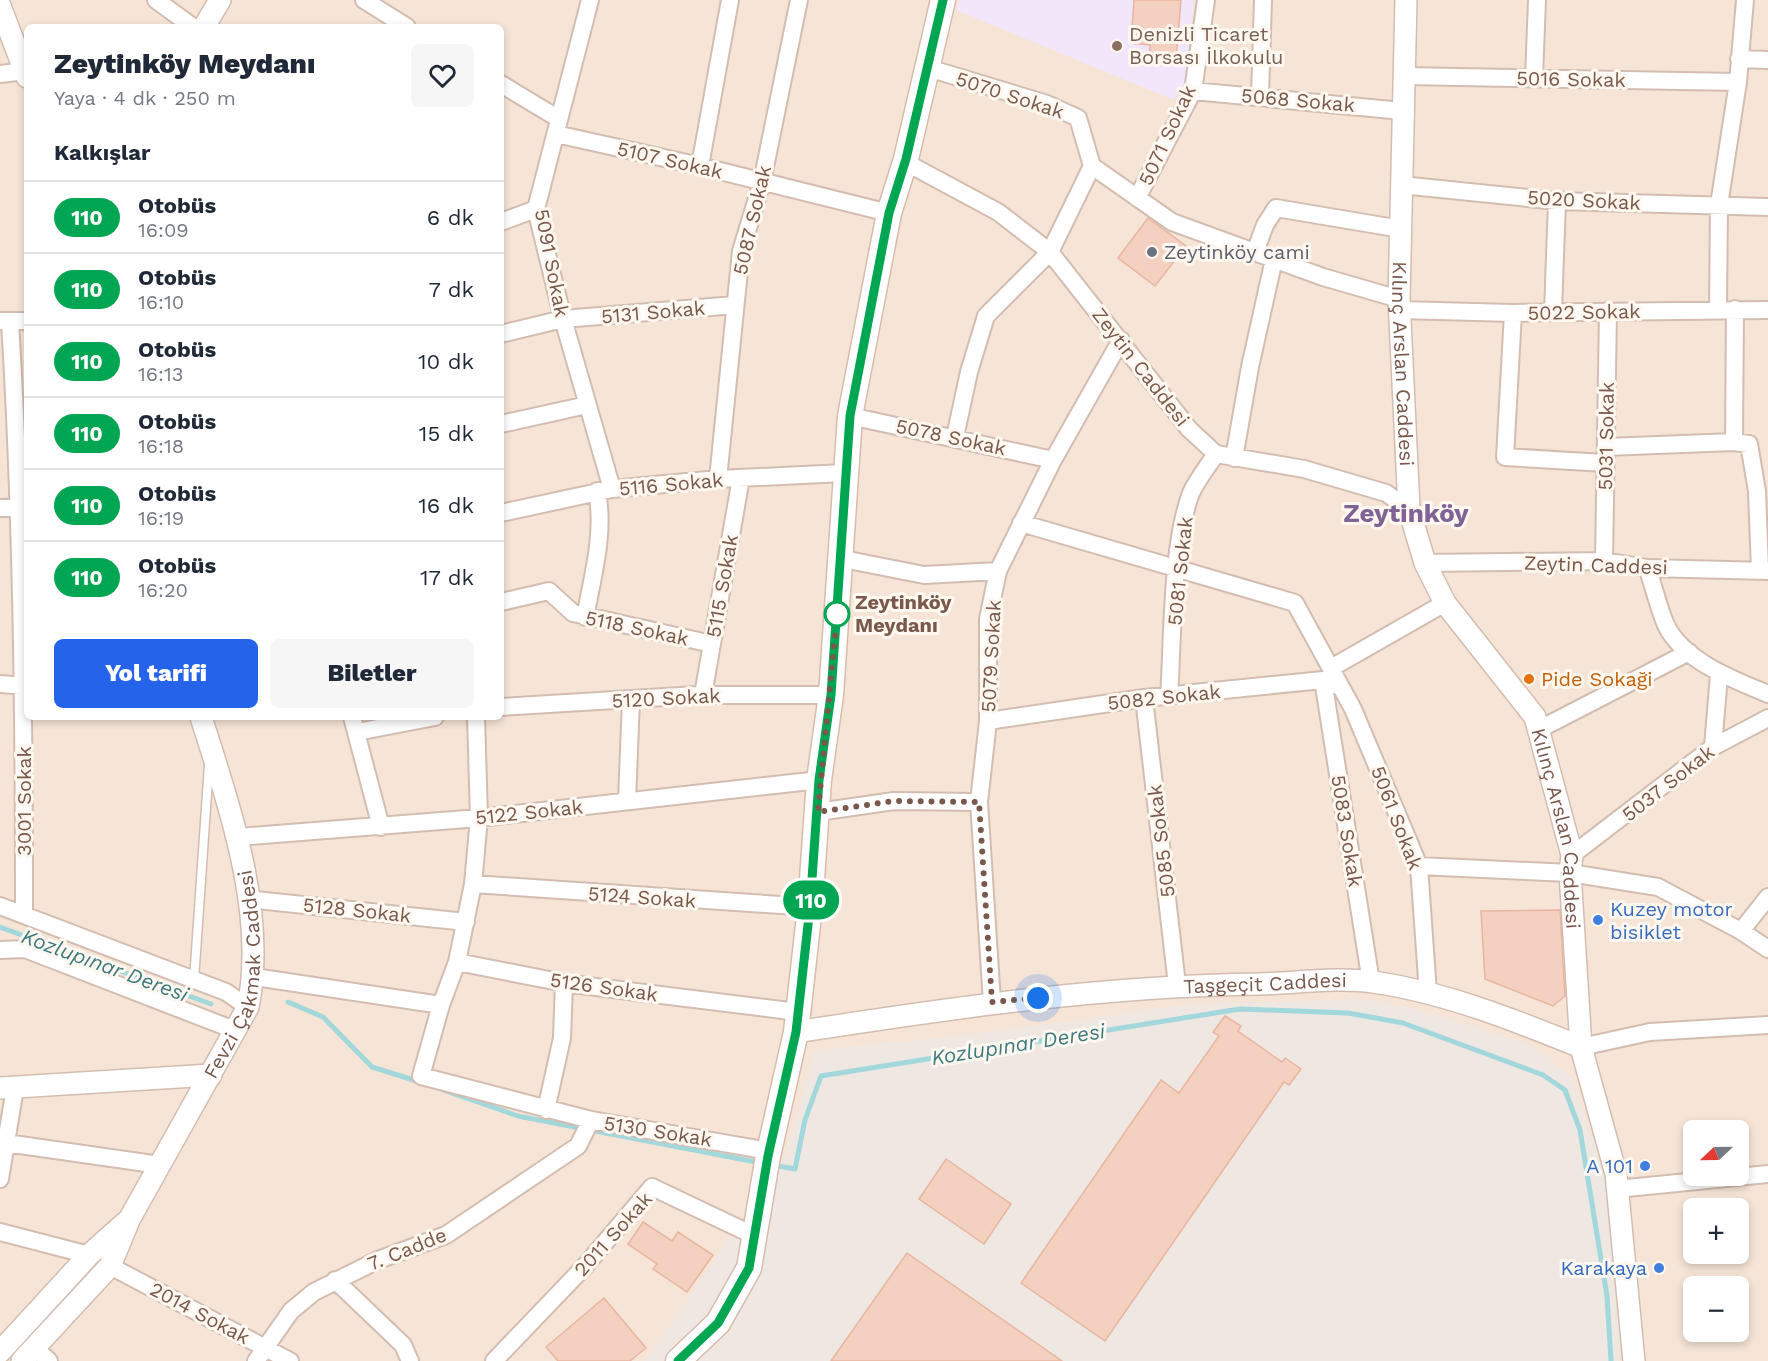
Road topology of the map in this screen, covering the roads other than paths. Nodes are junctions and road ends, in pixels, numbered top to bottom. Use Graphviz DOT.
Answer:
graph roads {
  1 [pos="156,0"];
  2 [pos="220,0"];
  3 [pos="590,0"];
  4 [pos="730,0"];
  5 [pos="798,0"];
  6 [pos="943,0"];
  7 [pos="1206,0"];
  8 [pos="1263,0"];
  9 [pos="1406,0"];
  10 [pos="1537,0"];
  11 [pos="1745,0"];
  12 [pos="375,3"];
  13 [pos="0,6"];
  14 [pos="189,24"];
  15 [pos="206,24"];
  16 [pos="403,24"];
  17 [pos="1739,59"];
  18 [pos="1768,60"];
  19 [pos="928,68"];
  20 [pos="24,69"];
  21 [pos="0,74"];
  22 [pos="24,74"];
  23 [pos="1405,76"];
  24 [pos="1534,78"];
  25 [pos="1738,82"];
  26 [pos="504,86"];
  27 [pos="1192,91"];
  28 [pos="1260,96"];
  29 [pos="1402,111"];
  30 [pos="558,126"];
  31 [pos="905,162"];
  32 [pos="700,166"];
  33 [pos="1092,166"];
  34 [pos="762,182"];
  35 [pos="1401,185"];
  36 [pos="1137,198"];
  37 [pos="1557,201"];
  38 [pos="1719,205"];
  39 [pos="1768,207"];
  40 [pos="536,209"];
  41 [pos="889,213"];
  42 [pos="504,221"];
  43 [pos="1401,229"];
  44 [pos="1050,252"];
  45 [pos="1256,252"];
  46 [pos="1274,259"];
  47 [pos="1399,304"];
  48 [pos="735,305"];
  49 [pos="1718,308"];
  50 [pos="1735,309"];
  51 [pos="1768,310"];
  52 [pos="1608,311"];
  53 [pos="1553,312"];
  54 [pos="1513,313"];
  55 [pos="562,319"];
  56 [pos="12,321"];
  57 [pos="504,333"];
  58 [pos="1121,340"];
  59 [pos="587,405"];
  60 [pos="850,416"];
  61 [pos="504,423"];
  62 [pos="956,437"];
  63 [pos="1734,441"];
  64 [pos="1216,454"];
  65 [pos="1606,455"];
  66 [pos="1234,458"];
  67 [pos="1053,460"];
  68 [pos="844,473"];
  69 [pos="741,478"];
  70 [pos="717,479"];
  71 [pos="605,490"];
  72 [pos="14,507"];
  73 [pos="1409,509"];
  74 [pos="504,512"];
  75 [pos="1021,523"];
  76 [pos="838,558"];
  77 [pos="1604,561"];
  78 [pos="1425,563"];
  79 [pos="1177,567"];
  80 [pos="1647,568"];
  81 [pos="1764,570"];
  82 [pos="998,571"];
  83 [pos="504,601"];
  84 [pos="1445,603"];
  85 [pos="585,617"];
  86 [pos="712,644"];
  87 [pos="1689,652"];
  88 [pos="24,656"];
  89 [pos="1327,674"];
  90 [pos="1719,675"];
  91 [pos="0,684"];
  92 [pos="24,686"];
  93 [pos="1341,687"];
  94 [pos="1768,694"];
  95 [pos="703,695"];
  96 [pos="831,695"];
  97 [pos="1169,697"];
  98 [pos="1144,698"];
  99 [pos="631,699"];
  100 [pos="504,707"];
  101 [pos="1768,718"];
  102 [pos="26,720"];
  103 [pos="202,720"];
  104 [pos="405,720"];
  105 [pos="476,720"];
  106 [pos="988,720"];
  107 [pos="354,725"];
  108 [pos="1538,730"];
  109 [pos="210,746"];
  110 [pos="1713,747"];
  111 [pos="819,780"];
  112 [pos="627,801"];
  113 [pos="979,802"];
  114 [pos="818,812"];
  115 [pos="479,818"];
  116 [pos="381,827"];
  117 [pos="238,837"];
  118 [pos="1571,864"];
  119 [pos="1419,866"];
  120 [pos="473,884"];
  121 [pos="1768,897"];
  122 [pos="247,899"];
  123 [pos="0,906"];
  124 [pos="810,907"];
  125 [pos="24,915"];
  126 [pos="466,922"];
  127 [pos="1741,931"];
  128 [pos="1768,949"];
  129 [pos="0,950"];
  130 [pos="457,962"];
  131 [pos="254,977"];
  132 [pos="194,980"];
  133 [pos="1371,982"];
  134 [pos="564,983"];
  135 [pos="1177,985"];
  136 [pos="1428,993"];
  137 [pos="992,1002"];
  138 [pos="441,1005"];
  139 [pos="248,1007"];
  140 [pos="797,1022"];
  141 [pos="1768,1025"];
  142 [pos="237,1031"];
  143 [pos="1581,1047"];
  144 [pos="211,1075"];
  145 [pos="7,1088"];
  146 [pos="546,1110"];
  147 [pos="589,1123"];
  148 [pos="6,1143"];
  149 [pos="768,1162"];
  150 [pos="160,1165"];
  151 [pos="1768,1174"];
  152 [pos="0,1179"];
  153 [pos="1617,1189"];
  154 [pos="130,1218"];
  155 [pos="0,1232"];
  156 [pos="755,1236"];
  157 [pos="89,1255"];
  158 [pos="110,1266"];
  159 [pos="335,1280"];
  160 [pos="0,1352"];
  161 [pos="261,1354"];
  162 [pos="35,1356"];
  163 [pos="290,1361"];
  164 [pos="410,1361"];
  165 [pos="494,1361"];
  166 [pos="678,1361"];
  167 [pos="1634,1361"];
  1 -- 14 [label="street"];
  2 -- 15 [label="street"];
  3 -- 30 [label="street, 5091 Sokak"];
  4 -- 32 [label="street"];
  5 -- 34 [label="street, 5087 Sokak"];
  6 -- 19 [label="main road"];
  7 -- 27 [label="street, 5071 Sokak"];
  8 -- 28 [label="street"];
  9 -- 23 [label="street, Kılınç Arslan Caddesi"];
  10 -- 24 [label="street"];
  11 -- 17 [label="street"];
  12 -- 16 [label="street"];
  13 -- 20 [label="street"];
  17 -- 18 [label="street"];
  17 -- 25 [label="street"];
  19 -- 31 [label="main road"];
  19 -- 33 [label="street, 5070 Sokak"];
  21 -- 22 [label="street"];
  23 -- 24 [label="street, 5016 Sokak"];
  23 -- 29 [label="street, Kılınç Arslan Caddesi"];
  24 -- 25 [label="street, 5016 Sokak"];
  25 -- 38 [label="street"];
  26 -- 30 [label="street, 5107 Sokak"];
  27 -- 28 [label="street, 5068 Sokak"];
  27 -- 36 [label="street, 5071 Sokak"];
  28 -- 29 [label="street, 5068 Sokak"];
  29 -- 35 [label="street, Kılınç Arslan Caddesi"];
  30 -- 32 [label="street, 5107 Sokak"];
  30 -- 40 [label="street, 5091 Sokak"];
  31 -- 41 [label="main road"];
  31 -- 44 [label="street, Zeytin Caddesi"];
  32 -- 34 [label="street, 5107 Sokak"];
  33 -- 36 [label="street, 5022 Sokak"];
  33 -- 44 [label="street"];
  34 -- 41 [label="street, 5107 Sokak"];
  34 -- 48 [label="street, 5087 Sokak"];
  35 -- 37 [label="street, 5020 Sokak"];
  35 -- 43 [label="street, Kılınç Arslan Caddesi"];
  36 -- 45 [label="street, 5022 Sokak"];
  37 -- 38 [label="street, 5020 Sokak"];
  37 -- 53 [label="street"];
  38 -- 39 [label="street, 5020 Sokak"];
  38 -- 49 [label="street"];
  40 -- 42 [label="street"];
  40 -- 55 [label="street, 5091 Sokak"];
  41 -- 60 [label="main road"];
  43 -- 45 [label="street"];
  43 -- 47 [label="street, Kılınç Arslan Caddesi"];
  44 -- 58 [label="street, Zeytin Caddesi"];
  44 -- 62 [label="street"];
  45 -- 46 [label="street, 5022 Sokak"];
  46 -- 47 [label="street, 5022 Sokak"];
  46 -- 66 [label="street"];
  47 -- 54 [label="street, 5022 Sokak"];
  47 -- 73 [label="street, Kılınç Arslan Caddesi"];
  48 -- 55 [label="street, 5131 Sokak"];
  48 -- 70 [label="street, 5087 Sokak"];
  49 -- 50 [label="street, 5022 Sokak"];
  49 -- 52 [label="street, 5022 Sokak"];
  50 -- 51 [label="street, 5022 Sokak"];
  50 -- 63 [label="street"];
  52 -- 53 [label="street, 5022 Sokak"];
  52 -- 65 [label="street, 5031 Sokak"];
  53 -- 54 [label="street, 5022 Sokak"];
  54 -- 65 [label="street"];
  55 -- 57 [label="street, 5131 Sokak"];
  55 -- 59 [label="street, 5091 Sokak"];
  56 -- 72 [label="street, 3001 Sokak"];
  58 -- 64 [label="street, Zeytin Caddesi"];
  58 -- 67 [label="street, 5079 Sokak"];
  59 -- 61 [label="street"];
  59 -- 71 [label="street, 5091 Sokak"];
  60 -- 62 [label="street, 5078 Sokak"];
  60 -- 68 [label="main road"];
  62 -- 67 [label="street, 5078 Sokak"];
  63 -- 65 [label="street"];
  63 -- 81 [label="street"];
  64 -- 66 [label="street"];
  64 -- 79 [label="street, 5081 Sokak"];
  65 -- 77 [label="street, 5031 Sokak"];
  66 -- 73 [label="street"];
  67 -- 75 [label="street, 5079 Sokak"];
  68 -- 69 [label="street, 5116 Sokak"];
  68 -- 76 [label="main road"];
  69 -- 70 [label="street, 5116 Sokak"];
  69 -- 86 [label="street, 5115 Sokak"];
  70 -- 71 [label="street, 5116 Sokak"];
  71 -- 74 [label="street, 5116 Sokak"];
  71 -- 85 [label="street, 5091 Sokak"];
  72 -- 88 [label="street, 3001 Sokak"];
  73 -- 78 [label="street, Kılınç Arslan Caddesi"];
  75 -- 79 [label="street"];
  75 -- 82 [label="street, 5079 Sokak"];
  76 -- 82 [label="street"];
  76 -- 96 [label="main road"];
  77 -- 78 [label="street, Zeytin Caddesi"];
  77 -- 80 [label="street, Zeytin Caddesi"];
  78 -- 84 [label="street, Kılınç Arslan Caddesi"];
  79 -- 89 [label="street"];
  79 -- 97 [label="street, 5081 Sokak"];
  80 -- 81 [label="street, Zeytin Caddesi"];
  80 -- 87 [label="street"];
  82 -- 106 [label="street, 5079 Sokak"];
  83 -- 85 [label="street, 5118 Sokak"];
  84 -- 89 [label="street"];
  84 -- 108 [label="street, Kılınç Arslan Caddesi"];
  85 -- 86 [label="street, 5118 Sokak"];
  86 -- 95 [label="street, 5115 Sokak"];
  87 -- 90 [label="street"];
  87 -- 108 [label="street"];
  89 -- 93 [label="street, 5082 Sokak"];
  89 -- 97 [label="street, 5082 Sokak"];
  89 -- 133 [label="street, 5083 Sokak"];
  90 -- 94 [label="street"];
  90 -- 110 [label="street"];
  91 -- 92 [label="street"];
  93 -- 119 [label="street, 5061 Sokak"];
  95 -- 96 [label="street, 5120 Sokak"];
  95 -- 99 [label="street, 5120 Sokak"];
  96 -- 111 [label="main road"];
  97 -- 98 [label="street, 5082 Sokak"];
  98 -- 106 [label="street, 5082 Sokak"];
  98 -- 135 [label="street, 5085 Sokak"];
  99 -- 100 [label="street, 5120 Sokak"];
  99 -- 112 [label="street"];
  101 -- 110 [label="street, 5037 Sokak"];
  102 -- 125 [label="street, 3001 Sokak"];
  103 -- 109 [label="street, Fevzi Çakmak Caddesi"];
  104 -- 107 [label="street"];
  105 -- 115 [label="street"];
  106 -- 113 [label="street, 5079 Sokak"];
  107 -- 116 [label="street"];
  108 -- 118 [label="street, Kılınç Arslan Caddesi"];
  109 -- 117 [label="street, Fevzi Çakmak Caddesi"];
  109 -- 132 [label="lane"];
  110 -- 118 [label="street, 5037 Sokak"];
  111 -- 112 [label="street, 5122 Sokak"];
  111 -- 114 [label="main road"];
  112 -- 115 [label="street, 5122 Sokak"];
  113 -- 114 [label="street"];
  113 -- 137 [label="street, 5079 Sokak"];
  114 -- 124 [label="main road"];
  115 -- 116 [label="street, 5122 Sokak"];
  115 -- 120 [label="street"];
  116 -- 117 [label="street, 5122 Sokak"];
  117 -- 122 [label="street, Fevzi Çakmak Caddesi"];
  118 -- 119 [label="street"];
  118 -- 127 [label="street"];
  118 -- 143 [label="street, Kılınç Arslan Caddesi"];
  119 -- 136 [label="street, 5061 Sokak"];
  120 -- 124 [label="street, 5124 Sokak"];
  120 -- 126 [label="street"];
  121 -- 127 [label="street"];
  122 -- 126 [label="street, 5128 Sokak"];
  122 -- 131 [label="street, Fevzi Çakmak Caddesi"];
  123 -- 125 [label="street"];
  124 -- 140 [label="main road"];
  125 -- 132 [label="street"];
  126 -- 130 [label="street"];
  127 -- 128 [label="street"];
  129 -- 142 [label="street"];
  130 -- 134 [label="street, 5126 Sokak"];
  130 -- 138 [label="street"];
  131 -- 138 [label="street"];
  131 -- 139 [label="street, Fevzi Çakmak Caddesi"];
  132 -- 139 [label="street"];
  133 -- 135 [label="street, Taşgeçit Caddesi"];
  133 -- 136 [label="street, Taşgeçit Caddesi"];
  134 -- 140 [label="street, 5126 Sokak"];
  134 -- 146 [label="street"];
  135 -- 137 [label="street, Taşgeçit Caddesi"];
  136 -- 143 [label="street, Taşgeçit Caddesi"];
  137 -- 140 [label="street, Taşgeçit Caddesi"];
  138 -- 146 [label="street, 5130 Sokak"];
  139 -- 142 [label="street, Fevzi Çakmak Caddesi"];
  140 -- 149 [label="main road"];
  141 -- 143 [label="street"];
  142 -- 144 [label="street, Fevzi Çakmak Caddesi"];
  143 -- 153 [label="street"];
  144 -- 145 [label="street"];
  144 -- 150 [label="street, Fevzi Çakmak Caddesi"];
  145 -- 148 [label="street"];
  146 -- 147 [label="street, 5130 Sokak"];
  147 -- 149 [label="street, 5130 Sokak"];
  147 -- 159 [label="street, 7. Cadde"];
  148 -- 150 [label="street"];
  148 -- 152 [label="street"];
  149 -- 156 [label="main road"];
  150 -- 154 [label="street, Fevzi Çakmak Caddesi"];
  151 -- 153 [label="street"];
  153 -- 167 [label="street"];
  154 -- 157 [label="street"];
  154 -- 158 [label="street"];
  155 -- 157 [label="street"];
  156 -- 165 [label="street, 2011 Sokak"];
  156 -- 166 [label="main road"];
  157 -- 160 [label="street"];
  158 -- 161 [label="street, 2014 Sokak"];
  158 -- 162 [label="street"];
  159 -- 161 [label="street, 7. Cadde"];
  159 -- 164 [label="street"];
  161 -- 163 [label="street, 2014 Sokak"];
}
